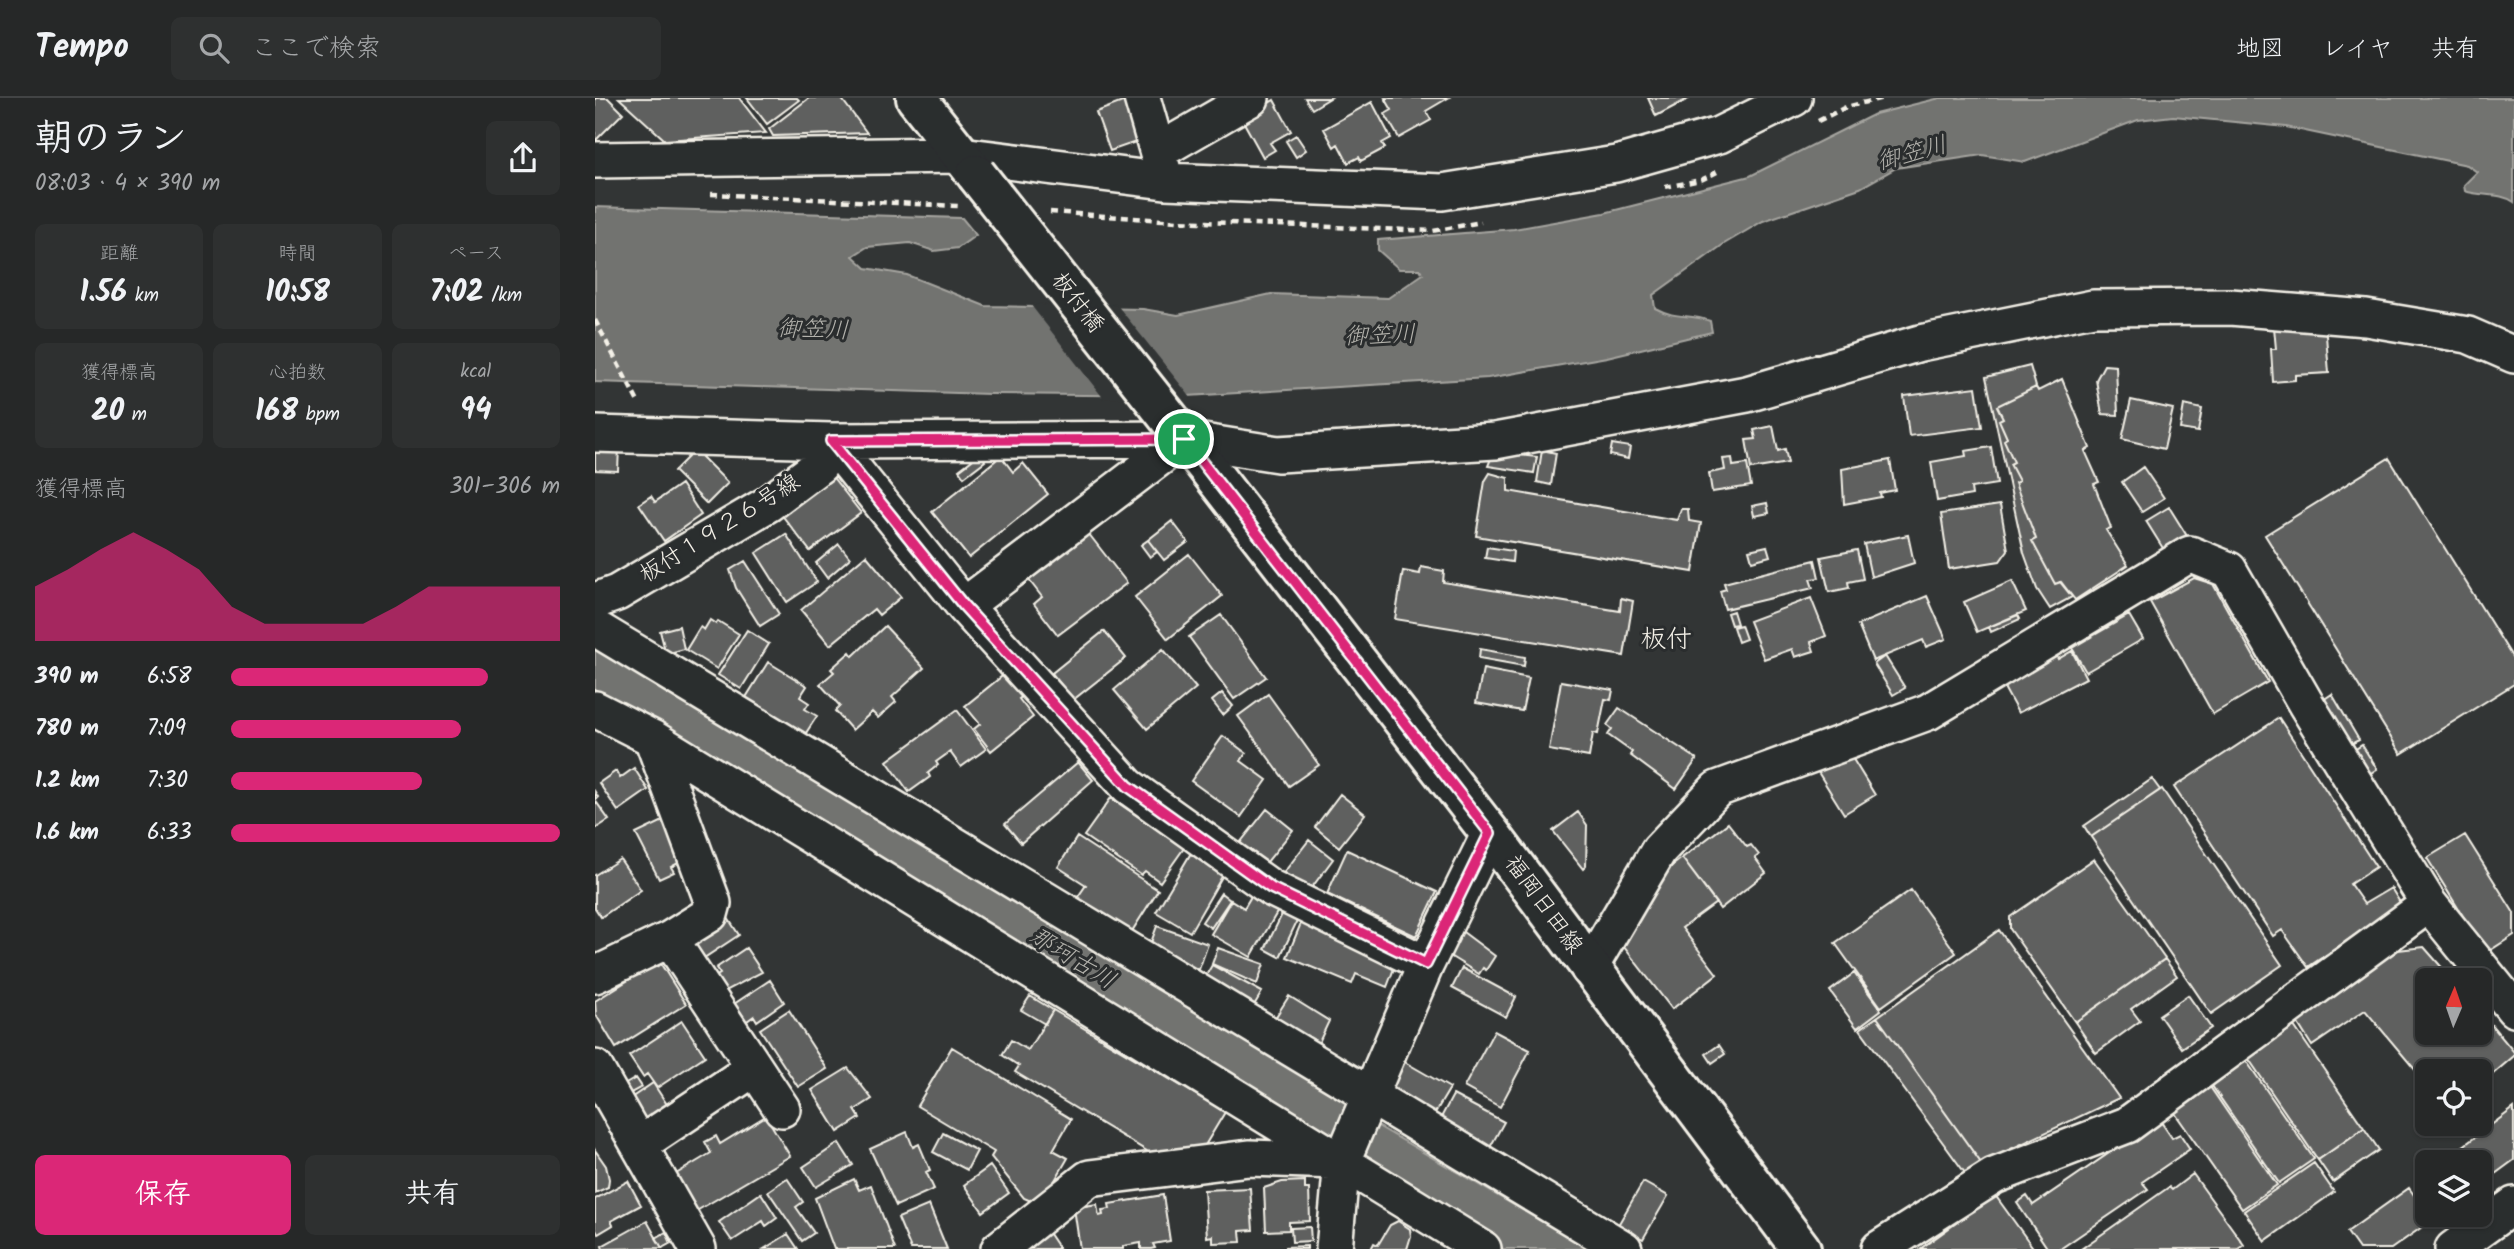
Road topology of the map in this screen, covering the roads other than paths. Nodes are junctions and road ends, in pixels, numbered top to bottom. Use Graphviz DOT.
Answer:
graph roads {
  1 [pos="916,98"];
  2 [pos="1142,98"];
  3 [pos="1251,98"];
  4 [pos="1794,98"];
  5 [pos="595,160"];
  6 [pos="969,165"];
  7 [pos="1162,166"];
  8 [pos="2514,355"];
  9 [pos="595,434"];
  10 [pos="1181,435"];
  11 [pos="831,441"];
  12 [pos="595,601"];
  13 [pos="964,606"];
  14 [pos="595,628"];
  15 [pos="595,709"];
  16 [pos="652,738"];
  17 [pos="1490,833"];
  18 [pos="2429,904"];
  19 [pos="670,939"];
  20 [pos="1426,964"];
  21 [pos="1589,969"];
  22 [pos="595,975"];
  23 [pos="2514,1009"];
  24 [pos="595,1068"];
  25 [pos="753,1069"];
  26 [pos="1368,1096"];
  27 [pos="782,1109"];
  28 [pos="639,1145"];
  29 [pos="1342,1161"];
  30 [pos="2514,1205"];
  31 [pos="698,1249"];
  32 [pos="999,1249"];
  33 [pos="1334,1249"];
  34 [pos="1483,1249"];
  35 [pos="1624,1249"];
  36 [pos="1801,1249"];
  37 [pos="1879,1249"];
  38 [pos="2453,1249"];
  1 -- 6 [label="main road"];
  2 -- 7 [label="street"];
  3 -- 7 [label="street"];
  4 -- 7 [label="street"];
  5 -- 6 [label="street"];
  6 -- 7 [label="street"];
  6 -- 10 [label="main road, 板付橋, bridge"];
  8 -- 10 [label="street"];
  9 -- 11 [label="street"];
  10 -- 11 [label="street"];
  10 -- 13 [label="street"];
  10 -- 17 [label="main road, 福岡日田線"];
  11 -- 12 [label="street, 板付１９２６号線"];
  11 -- 13 [label="street"];
  13 -- 20 [label="street"];
  14 -- 26 [label="street"];
  15 -- 16 [label="street"];
  16 -- 19 [label="street"];
  16 -- 29 [label="street"];
  17 -- 20 [label="street"];
  17 -- 21 [label="main road, 福岡日田線"];
  18 -- 21 [label="street"];
  18 -- 23 [label="street"];
  18 -- 37 [label="street"];
  19 -- 22 [label="street"];
  19 -- 25 [label="street"];
  20 -- 26 [label="street"];
  21 -- 36 [label="main road, 福岡日田線"];
  24 -- 28 [label="street"];
  25 -- 27 [label="street"];
  25 -- 28 [label="street"];
  26 -- 29 [label="street"];
  26 -- 35 [label="street"];
  28 -- 31 [label="street"];
  29 -- 32 [label="street"];
  29 -- 33 [label="street"];
  29 -- 34 [label="street"];
  30 -- 38 [label="street"];
}
